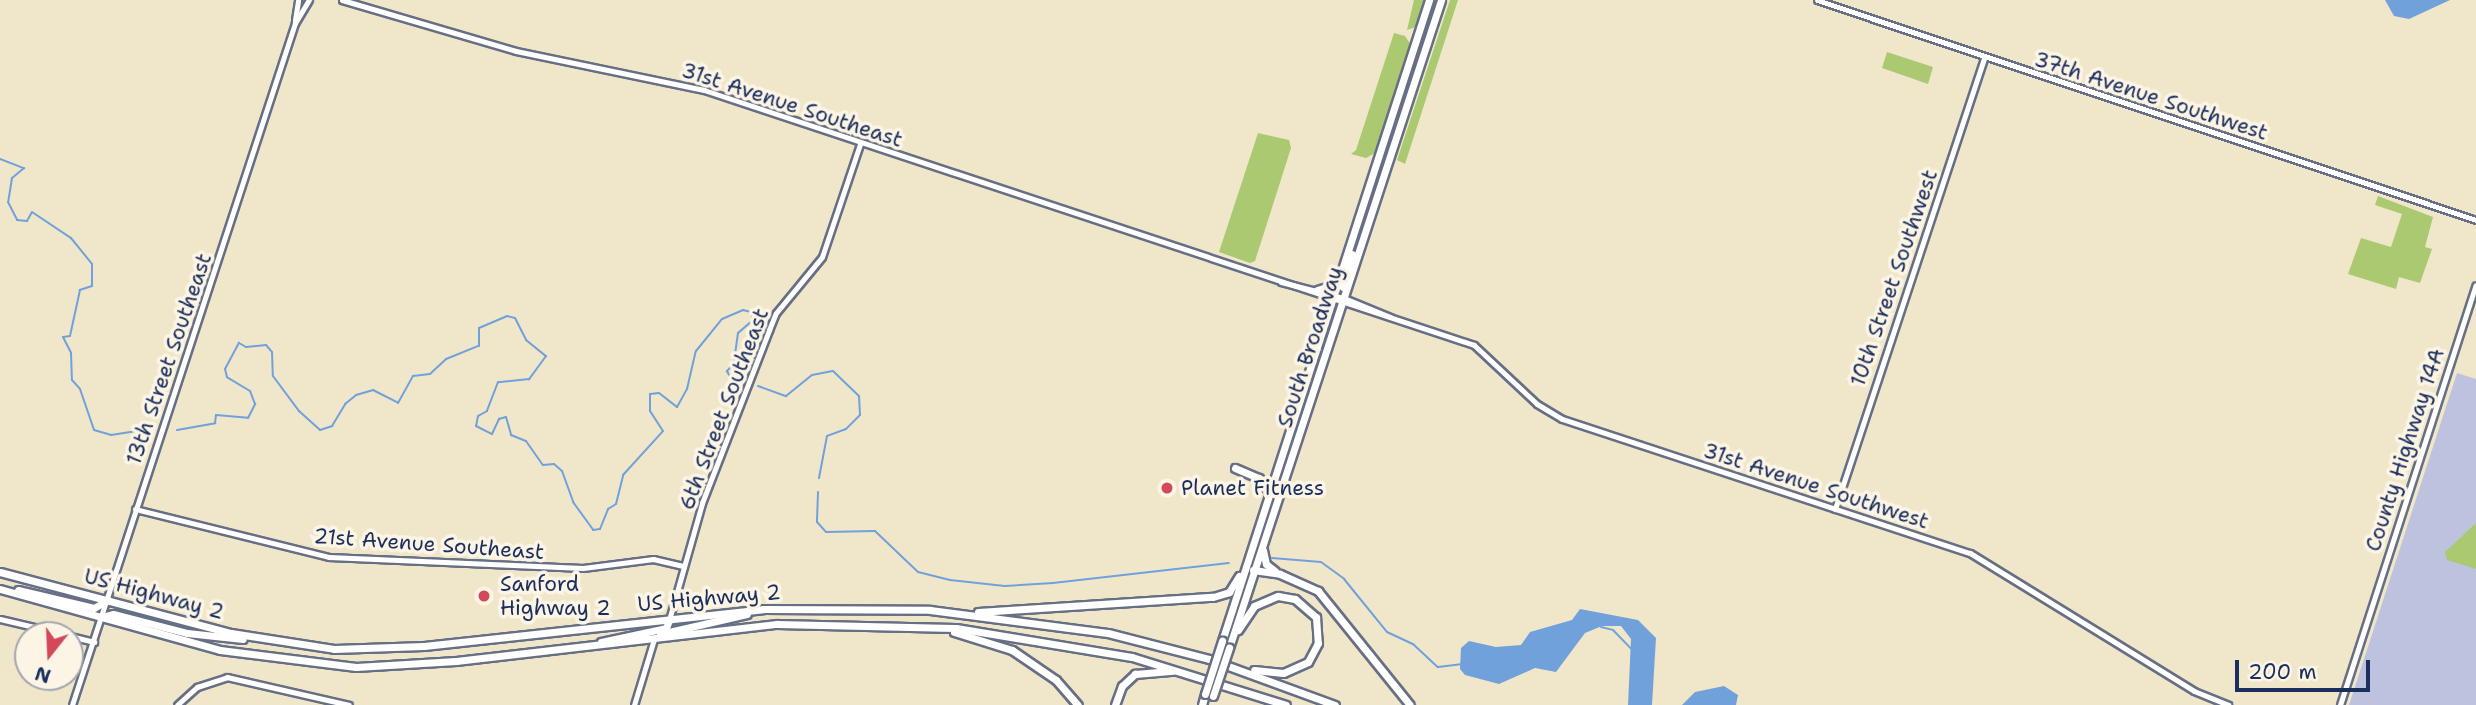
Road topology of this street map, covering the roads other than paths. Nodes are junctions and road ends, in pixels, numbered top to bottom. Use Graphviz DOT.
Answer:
graph roads {
  1 [pos="298,0"];
  2 [pos="309,0"];
  3 [pos="342,0"];
  4 [pos="1429,0"];
  5 [pos="1441,0"];
  6 [pos="1817,0"];
  7 [pos="357,1"];
  8 [pos="295,23"];
  9 [pos="1417,37"];
  10 [pos="1984,58"];
  11 [pos="1402,84"];
  12 [pos="1402,119"];
  13 [pos="860,144"];
  14 [pos="1375,166"];
  15 [pos="1387,166"];
  16 [pos="1360,214"];
  17 [pos="2476,220"];
  18 [pos="1347,255"];
  19 [pos="1210,258"];
  20 [pos="1356,260"];
  21 [pos="1280,282"];
  22 [pos="2476,285"];
  23 [pos="1317,290"];
  24 [pos="1338,300"];
  25 [pos="1235,468"];
  26 [pos="1268,496"];
  27 [pos="135,509"];
  28 [pos="1835,509"];
  29 [pos="1262,545"];
  30 [pos="684,566"];
  31 [pos="1255,569"];
  32 [pos="0,572"];
  33 [pos="1280,574"];
  34 [pos="1241,584"];
  35 [pos="0,588"];
  36 [pos="108,600"];
  37 [pos="763,609"];
  38 [pos="969,614"];
  39 [pos="102,617"];
  40 [pos="669,620"];
  41 [pos="915,625"];
  42 [pos="84,639"];
  43 [pos="654,639"];
  44 [pos="265,640"];
  45 [pos="94,642"];
  46 [pos="1227,645"];
  47 [pos="566,649"];
  48 [pos="1230,666"];
  49 [pos="1199,675"];
  50 [pos="1206,701"];
  51 [pos="72,705"];
  52 [pos="177,705"];
  53 [pos="349,705"];
  54 [pos="634,705"];
  55 [pos="1078,705"];
  56 [pos="1115,705"];
  57 [pos="1286,705"];
  58 [pos="1335,705"];
  59 [pos="1410,705"];
  60 [pos="2228,705"];
  61 [pos="2340,705"];
  1 -- 8 [label="street, 13th Street Southeast"];
  2 -- 8 [label="street, 13th Street Southeast"];
  3 -- 7 [label="street, 31st Avenue Southeast"];
  4 -- 9 [label="highway, South Broadway"];
  5 -- 12 [label="highway, South Broadway"];
  6 -- 10 [label="street, 37th Avenue Southwest"];
  7 -- 13 [label="street, 31st Avenue Southeast"];
  8 -- 27 [label="street, 13th Street Southeast"];
  9 -- 11 [label="highway, South Broadway"];
  9 -- 12 [label="highway"];
  10 -- 17 [label="street, 37th Avenue Southwest"];
  10 -- 28 [label="street, 10th Street Southwest"];
  11 -- 14 [label="highway, South Broadway"];
  11 -- 15 [label="highway"];
  12 -- 15 [label="highway, South Broadway"];
  13 -- 19 [label="street, 31st Avenue Southeast"];
  13 -- 30 [label="street, 6th Street Southeast"];
  14 -- 16 [label="highway, South Broadway"];
  14 -- 20 [label="highway"];
  15 -- 20 [label="highway, South Broadway"];
  16 -- 18 [label="highway, South Broadway"];
  16 -- 24 [label="highway"];
  18 -- 23 [label="highway"];
  18 -- 24 [label="highway, South Broadway"];
  19 -- 21 [label="street, 31st Avenue Southwest"];
  20 -- 24 [label="highway, South Broadway"];
  21 -- 23 [label="street, 31st Avenue Southwest"];
  21 -- 24 [label="street, 31st Avenue Southwest"];
  22 -- 61 [label="street, County Highway 14A"];
  23 -- 24 [label="street, 31st Avenue Southwest"];
  24 -- 26 [label="highway, South Broadway"];
  24 -- 28 [label="street, 31st Avenue Southwest"];
  24 -- 29 [label="highway, South Broadway"];
  25 -- 26 [label="highway"];
  26 -- 34 [label="highway, South Broadway"];
  26 -- 38 [label="highway"];
  27 -- 30 [label="street, 21st Avenue Southeast"];
  27 -- 36 [label="street, 13th Street Southeast"];
  28 -- 60 [label="street, 31st Avenue Southwest"];
  29 -- 31 [label="highway, South Broadway"];
  29 -- 33 [label="highway"];
  30 -- 40 [label="street, 6th Street Southeast"];
  31 -- 33 [label="highway"];
  31 -- 34 [label="highway"];
  31 -- 46 [label="highway, South Broadway"];
  32 -- 36 [label="highway, US Highway 2"];
  33 -- 59 [label="highway"];
  34 -- 46 [label="highway, South Broadway"];
  35 -- 36 [label="highway"];
  35 -- 39 [label="highway, US Highway 2"];
  36 -- 39 [label="street, 13th Street Southeast"];
  36 -- 44 [label="highway, US Highway 2"];
  37 -- 38 [label="highway, US Highway 2"];
  37 -- 40 [label="highway, US Highway 2"];
  37 -- 43 [label="highway"];
  38 -- 48 [label="highway, US Highway 2"];
  39 -- 44 [label="highway"];
  39 -- 45 [label="street, 13th Street Southeast"];
  39 -- 47 [label="highway, US Highway 2"];
  40 -- 44 [label="highway, US Highway 2"];
  40 -- 47 [label="highway"];
  41 -- 43 [label="highway, US Highway 2"];
  41 -- 49 [label="highway, US Highway 2"];
  41 -- 55 [label="highway"];
  42 -- 45 [label="street"];
  43 -- 47 [label="highway, US Highway 2"];
  43 -- 54 [label="street"];
  45 -- 51 [label="street, 13th Street Southeast"];
  46 -- 48 [label="highway"];
  46 -- 50 [label="highway, South Broadway, bridge"];
  48 -- 58 [label="highway, US Highway 2"];
  49 -- 56 [label="highway"];
  49 -- 57 [label="highway, US Highway 2"];
  52 -- 53 [label="street"];
}
